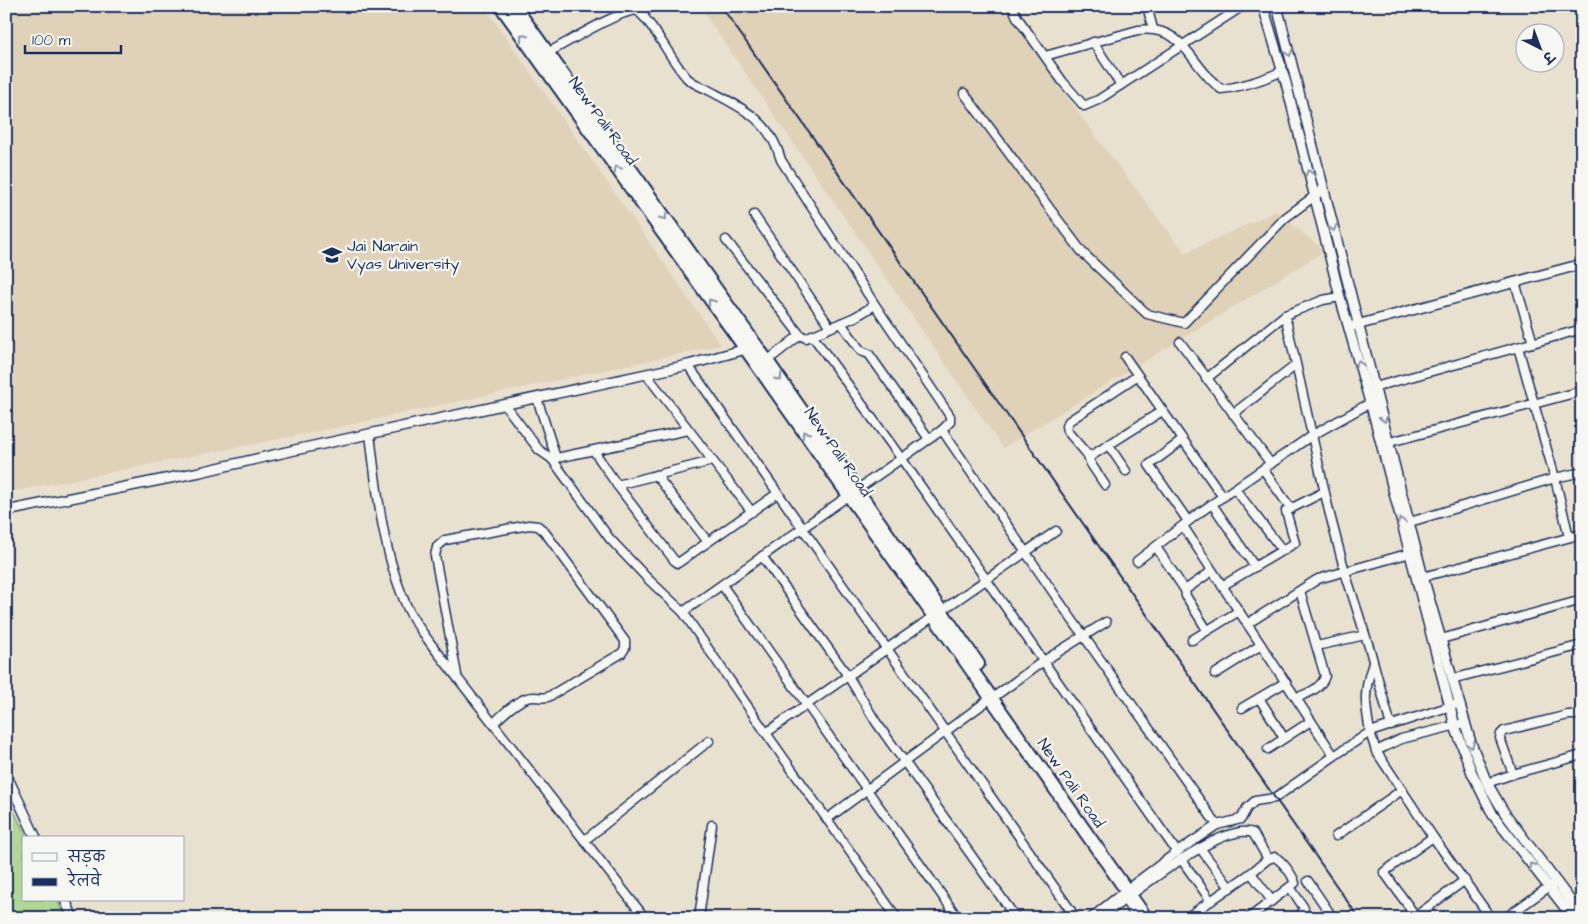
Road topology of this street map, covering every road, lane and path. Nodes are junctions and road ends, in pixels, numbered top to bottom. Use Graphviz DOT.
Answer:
graph roads {
  1 [pos="500,6"];
  2 [pos="514,6"];
  3 [pos="652,6"];
  4 [pos="1012,6"];
  5 [pos="1147,6"];
  6 [pos="1243,6"];
  7 [pos="1263,6"];
  8 [pos="1277,6"];
  9 [pos="642,14"];
  10 [pos="1153,29"];
  11 [pos="1093,42"];
  12 [pos="1183,45"];
  13 [pos="547,53"];
  14 [pos="1044,56"];
  15 [pos="1283,72"];
  16 [pos="1121,85"];
  17 [pos="964,93"];
  18 [pos="1324,189"];
  19 [pos="1314,196"];
  20 [pos="754,215"];
  21 [pos="726,240"];
  22 [pos="1582,264"];
  23 [pos="1515,282"];
  24 [pos="1340,297"];
  25 [pos="875,305"];
  26 [pos="1286,315"];
  27 [pos="841,323"];
  28 [pos="1353,326"];
  29 [pos="830,327"];
  30 [pos="1582,329"];
  31 [pos="800,335"];
  32 [pos="812,335"];
  33 [pos="1180,342"];
  34 [pos="1533,343"];
  35 [pos="1518,347"];
  36 [pos="746,349"];
  37 [pos="1125,357"];
  38 [pos="767,361"];
  39 [pos="688,365"];
  40 [pos="1296,365"];
  41 [pos="646,374"];
  42 [pos="1137,376"];
  43 [pos="1206,379"];
  44 [pos="1375,387"];
  45 [pos="1582,391"];
  46 [pos="537,398"];
  47 [pos="1370,403"];
  48 [pos="1534,404"];
  49 [pos="506,405"];
  50 [pos="1162,411"];
  51 [pos="1233,414"];
  52 [pos="688,430"];
  53 [pos="942,430"];
  54 [pos="370,434"];
  55 [pos="1311,436"];
  56 [pos="929,439"];
  57 [pos="1183,440"];
  58 [pos="1390,442"];
  59 [pos="1109,446"];
  60 [pos="594,451"];
  61 [pos="1086,454"];
  62 [pos="554,458"];
  63 [pos="900,458"];
  64 [pos="712,461"];
  65 [pos="1270,464"];
  66 [pos="1263,469"];
  67 [pos="1126,471"];
  68 [pos="1582,472"];
  69 [pos="656,475"];
  70 [pos="1555,478"];
  71 [pos="617,485"];
  72 [pos="1105,485"];
  73 [pos="1235,489"];
  74 [pos="852,492"];
  75 [pos="1324,492"];
  76 [pos="778,493"];
  77 [pos="1222,497"];
  78 [pos="1212,504"];
  79 [pos="1291,509"];
  80 [pos="6,511"];
  81 [pos="752,512"];
  82 [pos="1410,522"];
  83 [pos="1186,524"];
  84 [pos="802,527"];
  85 [pos="1056,531"];
  86 [pos="1582,534"];
  87 [pos="1569,537"];
  88 [pos="708,542"];
  89 [pos="1156,547"];
  90 [pos="1282,551"];
  91 [pos="1026,552"];
  92 [pos="1413,552"];
  93 [pos="762,556"];
  94 [pos="1137,561"];
  95 [pos="1255,567"];
  96 [pos="1212,571"];
  97 [pos="1345,572"];
  98 [pos="1420,578"];
  99 [pos="985,580"];
  100 [pos="722,585"];
  101 [pos="1222,586"];
  102 [pos="1185,590"];
  103 [pos="1300,591"];
  104 [pos="1582,600"];
  105 [pos="1239,611"];
  106 [pos="683,612"];
  107 [pos="938,614"];
  108 [pos="1106,622"];
  109 [pos="1247,624"];
  110 [pos="1208,630"];
  111 [pos="1083,635"];
  112 [pos="1365,635"];
  113 [pos="1441,639"];
  114 [pos="1192,640"];
  115 [pos="1261,645"];
  116 [pos="1582,645"];
  117 [pos="1316,646"];
  118 [pos="887,649"];
  119 [pos="1042,662"];
  120 [pos="1373,663"];
  121 [pos="1215,674"];
  122 [pos="457,676"];
  123 [pos="848,676"];
  124 [pos="1452,679"];
  125 [pos="1286,682"];
  126 [pos="995,696"];
  127 [pos="1259,698"];
  128 [pos="1296,698"];
  129 [pos="806,705"];
  130 [pos="1455,705"];
  131 [pos="1242,708"];
  132 [pos="1582,715"];
  133 [pos="1311,721"];
  134 [pos="494,723"];
  135 [pos="1460,724"];
  136 [pos="1391,726"];
  137 [pos="945,731"];
  138 [pos="1370,732"];
  139 [pos="766,733"];
  140 [pos="1284,738"];
  141 [pos="709,741"];
  142 [pos="1268,749"];
  143 [pos="1376,751"];
  144 [pos="1582,755"];
  145 [pos="1334,756"];
  146 [pos="904,762"];
  147 [pos="6,774"];
  148 [pos="1513,774"];
  149 [pos="1487,783"];
  150 [pos="866,788"];
  151 [pos="1402,790"];
  152 [pos="827,819"];
  153 [pos="712,825"];
  154 [pos="1217,825"];
  155 [pos="35,836"];
  156 [pos="1336,836"];
  157 [pos="1433,837"];
  158 [pos="585,840"];
  159 [pos="1200,848"];
  160 [pos="1179,856"];
  161 [pos="1268,859"];
  162 [pos="1251,873"];
  163 [pos="1465,880"];
  164 [pos="1308,881"];
  165 [pos="1552,885"];
  166 [pos="1230,888"];
  167 [pos="1290,888"];
  168 [pos="1130,892"];
  169 [pos="1211,901"];
  170 [pos="1272,901"];
  171 [pos="66,902"];
  172 [pos="1259,910"];
  173 [pos="1582,916"];
  174 [pos="1416,917"];
  175 [pos="73,918"];
  176 [pos="645,918"];
  177 [pos="700,918"];
  178 [pos="897,918"];
  179 [pos="958,918"];
  180 [pos="1016,918"];
  181 [pos="1076,918"];
  182 [pos="1091,918"];
  183 [pos="1100,918"];
  184 [pos="1137,918"];
  185 [pos="1146,918"];
  186 [pos="1156,918"];
  187 [pos="1186,918"];
  188 [pos="1248,918"];
  189 [pos="1264,918"];
  190 [pos="1296,918"];
  191 [pos="1333,918"];
  192 [pos="1491,918"];
  193 [pos="1505,918"];
  194 [pos="1573,918"];
  36 -- 1 [label="highway, New Pali Road, one-way"];
  2 -- 13 [label="highway, New Pali Road"];
  3 -- 9 [label="street"];
  4 -- 14 [label="street"];
  5 -- 10 [label="street"];
  6 -- 12 [label="street"];
  7 -- 15 [label="street"];
  8 -- 18 [label="street, one-way"];
  9 -- 13 [label="street"];
  9 -- 25 [label="street"];
  10 -- 11 [label="street"];
  10 -- 12 [label="street"];
  11 -- 14 [label="street"];
  11 -- 16 [label="street"];
  12 -- 15 [label="street"];
  12 -- 16 [label="street"];
  13 -- 38 [label="highway, New Pali Road, one-way"];
  14 -- 16 [label="street"];
  19 -- 15 [label="street, one-way"];
  17 -- 19 [label="street"];
  18 -- 19 [label="street"];
  18 -- 28 [label="street, one-way"];
  19 -- 24 [label="street"];
  20 -- 29 [label="street"];
  21 -- 31 [label="street"];
  22 -- 23 [label="street"];
  23 -- 28 [label="street"];
  23 -- 34 [label="street"];
  24 -- 26 [label="street"];
  24 -- 28 [label="street"];
  25 -- 27 [label="street"];
  25 -- 53 [label="street"];
  26 -- 40 [label="street"];
  26 -- 43 [label="street"];
  27 -- 29 [label="street"];
  27 -- 56 [label="street"];
  28 -- 44 [label="street"];
  47 -- 28 [label="street, one-way"];
  29 -- 32 [label="street"];
  30 -- 34 [label="street"];
  31 -- 32 [label="street"];
  31 -- 38 [label="street"];
  32 -- 63 [label="street"];
  33 -- 43 [label="street"];
  34 -- 35 [label="street"];
  35 -- 44 [label="street"];
  35 -- 48 [label="street"];
  36 -- 39 [label="street"];
  74 -- 36 [label="highway, New Pali Road, one-way"];
  37 -- 42 [label="street"];
  38 -- 74 [label="highway, New Pali Road, one-way"];
  39 -- 41 [label="street"];
  39 -- 76 [label="street"];
  40 -- 51 [label="street"];
  40 -- 55 [label="street"];
  41 -- 46 [label="street"];
  41 -- 52 [label="street"];
  42 -- 50 [label="street"];
  42 -- 61 [label="street"];
  43 -- 51 [label="street"];
  44 -- 58 [label="street, one-way"];
  45 -- 48 [label="street"];
  46 -- 49 [label="street"];
  46 -- 62 [label="street"];
  47 -- 55 [label="street"];
  92 -- 47 [label="street, one-way"];
  48 -- 58 [label="street"];
  48 -- 70 [label="street"];
  49 -- 54 [label="street"];
  49 -- 62 [label="street"];
  50 -- 57 [label="street"];
  50 -- 59 [label="street"];
  51 -- 65 [label="street"];
  52 -- 60 [label="street"];
  52 -- 64 [label="street"];
  53 -- 56 [label="street"];
  53 -- 91 [label="street"];
  54 -- 80 [label="street"];
  54 -- 122 [label="street"];
  55 -- 65 [label="street"];
  55 -- 75 [label="street"];
  56 -- 63 [label="street"];
  57 -- 77 [label="street"];
  57 -- 83 [label="street"];
  58 -- 82 [label="street"];
  59 -- 61 [label="street"];
  59 -- 67 [label="street"];
  60 -- 62 [label="street"];
  60 -- 71 [label="street"];
  61 -- 72 [label="street"];
  62 -- 106 [label="street"];
  63 -- 74 [label="street"];
  63 -- 99 [label="street"];
  64 -- 69 [label="street"];
  64 -- 81 [label="street"];
  65 -- 66 [label="street"];
  66 -- 73 [label="street"];
  66 -- 79 [label="street"];
  68 -- 70 [label="street"];
  69 -- 71 [label="street"];
  69 -- 88 [label="street"];
  70 -- 82 [label="street"];
  70 -- 87 [label="street"];
  71 -- 88 [label="street"];
  73 -- 77 [label="street"];
  73 -- 90 [label="street"];
  74 -- 84 [label="street"];
  74 -- 107 [label="highway, New Pali Road"];
  75 -- 79 [label="street"];
  75 -- 97 [label="street"];
  76 -- 81 [label="street"];
  76 -- 84 [label="street"];
  77 -- 78 [label="street"];
  78 -- 83 [label="street"];
  78 -- 95 [label="street"];
  79 -- 90 [label="street"];
  81 -- 88 [label="street"];
  82 -- 92 [label="street"];
  83 -- 89 [label="street"];
  83 -- 96 [label="street"];
  84 -- 93 [label="street"];
  84 -- 118 [label="street"];
  85 -- 91 [label="street"];
  86 -- 87 [label="street"];
  87 -- 98 [label="street"];
  89 -- 94 [label="street"];
  89 -- 102 [label="street"];
  90 -- 95 [label="street"];
  91 -- 99 [label="street"];
  91 -- 111 [label="street"];
  92 -- 97 [label="street"];
  92 -- 98 [label="street"];
  93 -- 100 [label="street"];
  93 -- 123 [label="street"];
  95 -- 101 [label="street"];
  96 -- 101 [label="street"];
  96 -- 102 [label="street"];
  97 -- 103 [label="street"];
  97 -- 112 [label="street"];
  98 -- 113 [label="street"];
  98 -- 130 [label="street"];
  99 -- 107 [label="street"];
  99 -- 119 [label="street"];
  100 -- 106 [label="street"];
  100 -- 129 [label="street"];
  101 -- 105 [label="street"];
  102 -- 110 [label="street"];
  103 -- 109 [label="street"];
  103 -- 117 [label="street"];
  104 -- 113 [label="street"];
  105 -- 109 [label="street"];
  105 -- 110 [label="street"];
  106 -- 139 [label="street"];
  107 -- 118 [label="street"];
  107 -- 126 [label="highway, New Pali Road"];
  108 -- 111 [label="street"];
  109 -- 115 [label="street"];
  110 -- 114 [label="street"];
  111 -- 119 [label="street"];
  111 -- 154 [label="street"];
  112 -- 117 [label="street"];
  112 -- 120 [label="street"];
  113 -- 124 [label="street"];
  115 -- 121 [label="street"];
  115 -- 125 [label="street"];
  116 -- 124 [label="street"];
  117 -- 128 [label="street"];
  118 -- 123 [label="street"];
  118 -- 137 [label="street"];
  119 -- 126 [label="street"];
  119 -- 160 [label="street"];
  120 -- 136 [label="street"];
  120 -- 138 [label="street"];
  122 -- 134 [label="street"];
  122 -- 134 [label="street"];
  123 -- 129 [label="street"];
  123 -- 146 [label="street"];
  124 -- 130 [label="street"];
  125 -- 127 [label="street"];
  125 -- 128 [label="street"];
  126 -- 137 [label="street"];
  126 -- 168 [label="highway, New Pali Road"];
  127 -- 131 [label="street"];
  127 -- 140 [label="street"];
  128 -- 133 [label="street"];
  129 -- 139 [label="street"];
  129 -- 150 [label="street"];
  130 -- 135 [label="street"];
  130 -- 136 [label="street"];
  132 -- 148 [label="street"];
  133 -- 140 [label="street"];
  133 -- 145 [label="street"];
  134 -- 158 [label="street"];
  135 -- 143 [label="street"];
  135 -- 149 [label="street, one-way"];
  165 -- 135 [label="street, one-way"];
  136 -- 138 [label="street"];
  137 -- 146 [label="street"];
  137 -- 181 [label="street"];
  138 -- 143 [label="street"];
  138 -- 145 [label="street"];
  139 -- 152 [label="street"];
  140 -- 142 [label="street"];
  141 -- 158 [label="street"];
  143 -- 151 [label="street"];
  144 -- 148 [label="street"];
  145 -- 154 [label="street"];
  146 -- 150 [label="street"];
  146 -- 180 [label="street"];
  147 -- 155 [label="street"];
  148 -- 149 [label="street"];
  149 -- 165 [label="street"];
  150 -- 152 [label="street"];
  150 -- 179 [label="street"];
  151 -- 156 [label="street"];
  151 -- 157 [label="street"];
  152 -- 178 [label="street"];
  153 -- 177 [label="street"];
  154 -- 160 [label="street"];
  157 -- 163 [label="street"];
  157 -- 174 [label="street"];
  158 -- 176 [label="street"];
  159 -- 160 [label="street"];
  159 -- 161 [label="street"];
  159 -- 166 [label="street"];
  160 -- 168 [label="street"];
  160 -- 169 [label="street"];
  161 -- 162 [label="street"];
  161 -- 167 [label="street"];
  162 -- 166 [label="street"];
  162 -- 170 [label="street"];
  163 -- 174 [label="street"];
  163 -- 192 [label="street"];
  164 -- 191 [label="street"];
  165 -- 173 [label="street"];
  165 -- 193 [label="street"];
  165 -- 194 [label="street"];
  166 -- 169 [label="street"];
  167 -- 170 [label="street"];
  167 -- 190 [label="street"];
  168 -- 182 [label="street"];
  168 -- 183 [label="street"];
  168 -- 184 [label="street"];
  168 -- 185 [label="highway, New Pali Road"];
  168 -- 186 [label="highway, New Pali Road"];
  169 -- 187 [label="street"];
  170 -- 172 [label="street"];
  171 -- 175 [label="street"];
  172 -- 188 [label="street"];
  172 -- 189 [label="street"];
}
